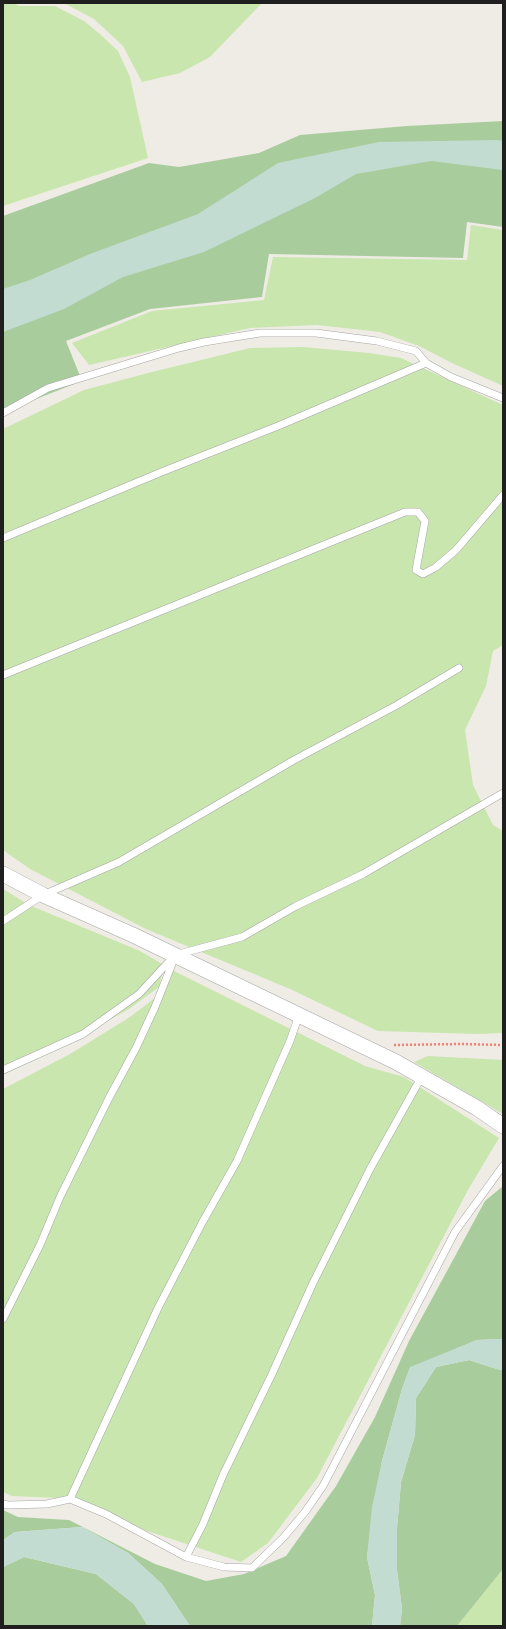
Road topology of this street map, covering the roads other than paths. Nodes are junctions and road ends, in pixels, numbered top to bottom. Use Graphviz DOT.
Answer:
graph roads {
  1 [pos="426,363"];
  2 [pos="503,398"];
  3 [pos="3,413"];
  4 [pos="503,495"];
  5 [pos="3,538"];
  6 [pos="459,668"];
  7 [pos="3,675"];
  8 [pos="503,793"];
  9 [pos="3,874"];
  10 [pos="43,895"];
  11 [pos="3,921"];
  12 [pos="175,955"];
  13 [pos="299,1015"];
  14 [pos="3,1070"];
  15 [pos="422,1076"];
  16 [pos="503,1126"];
  17 [pos="503,1166"];
  18 [pos="3,1319"];
  19 [pos="70,1499"];
  20 [pos="3,1504"];
  21 [pos="186,1557"];
  1 -- 2 [label="lane"];
  1 -- 3 [label="lane"];
  1 -- 5 [label="lane"];
  4 -- 7 [label="lane"];
  6 -- 10 [label="lane"];
  8 -- 12 [label="lane"];
  9 -- 10 [label="street"];
  10 -- 11 [label="lane"];
  10 -- 12 [label="street"];
  12 -- 13 [label="street"];
  12 -- 14 [label="lane"];
  12 -- 18 [label="lane"];
  13 -- 15 [label="street"];
  13 -- 19 [label="lane"];
  15 -- 16 [label="street"];
  15 -- 21 [label="lane"];
  17 -- 21 [label="lane"];
  19 -- 20 [label="lane"];
  19 -- 21 [label="lane"];
}
